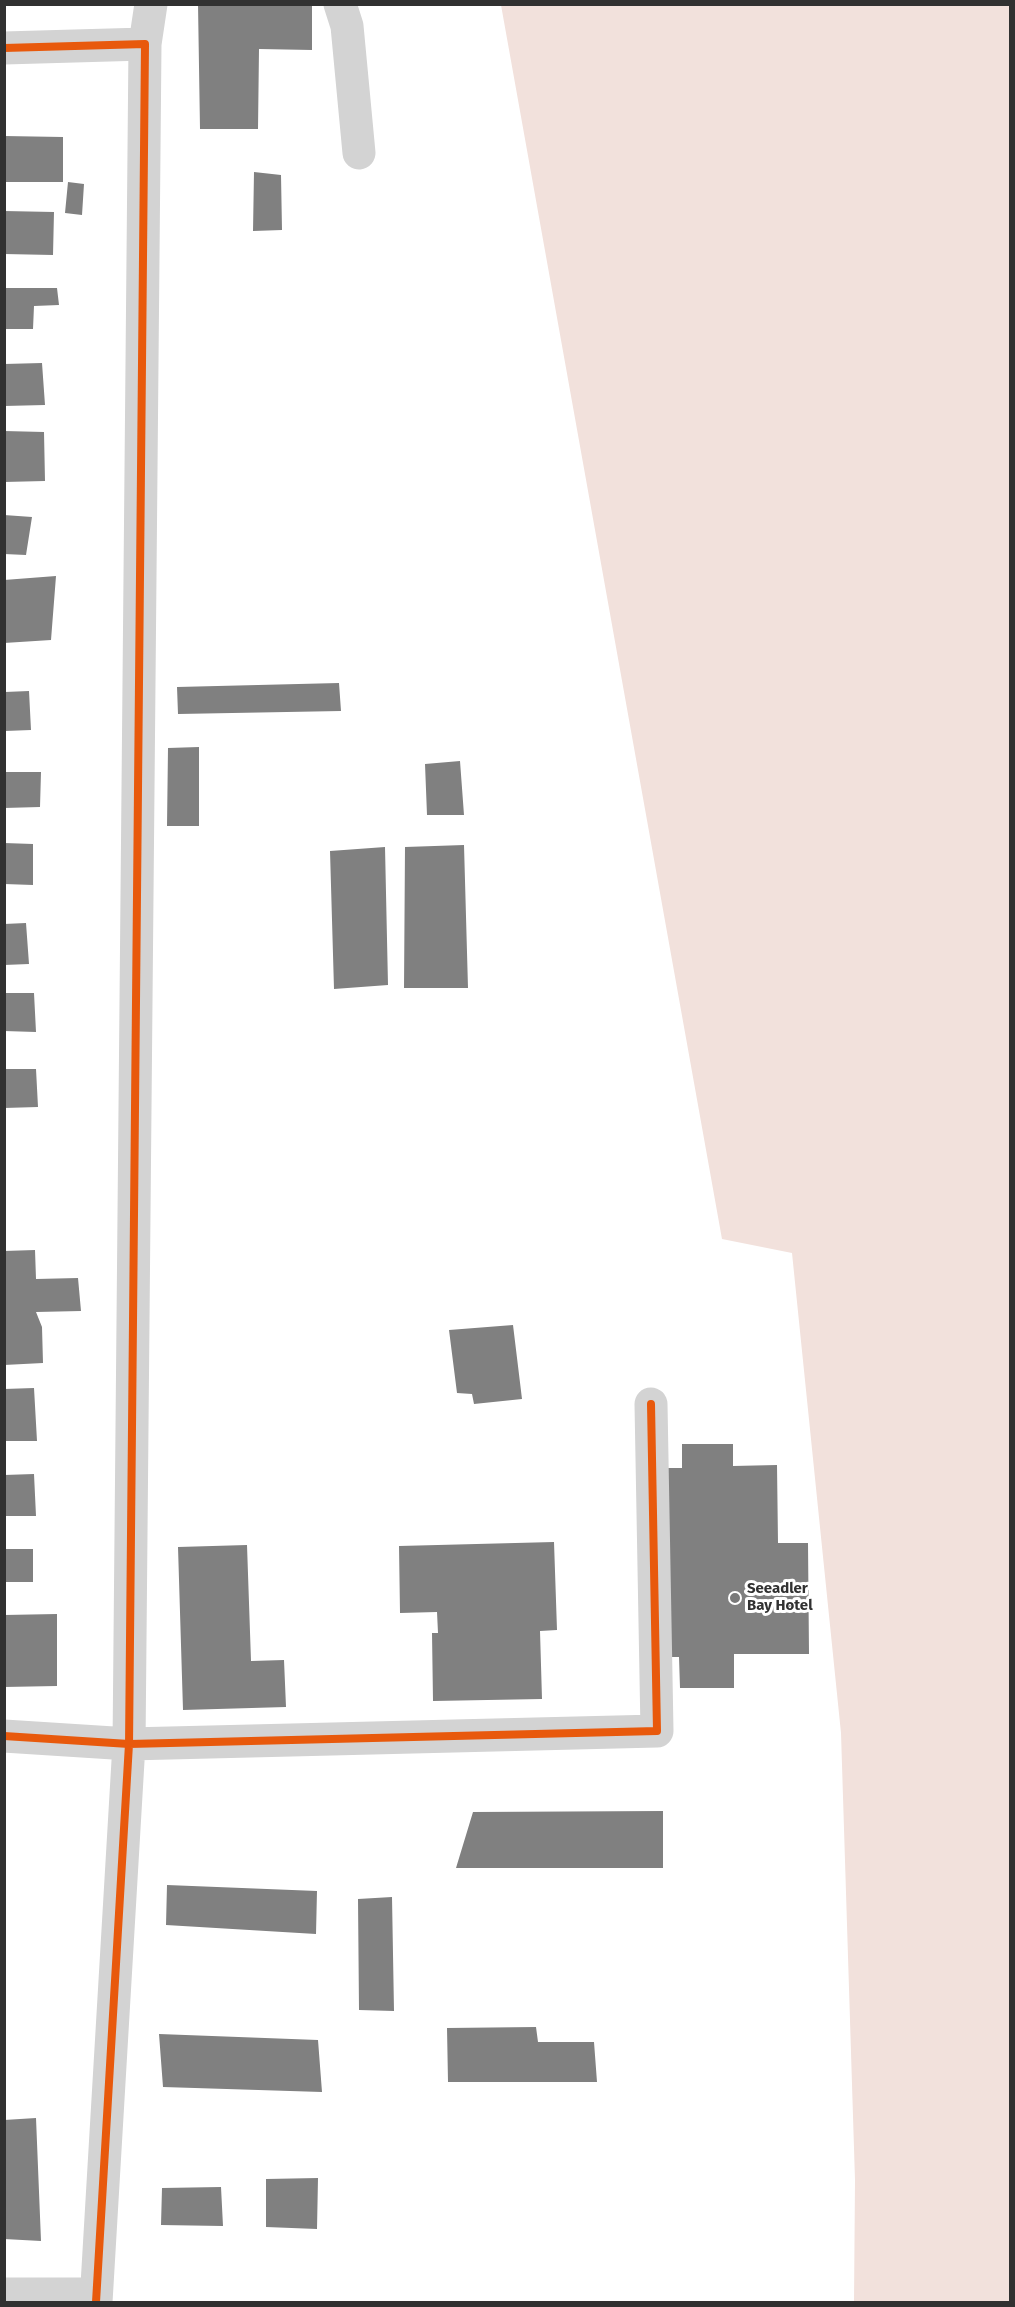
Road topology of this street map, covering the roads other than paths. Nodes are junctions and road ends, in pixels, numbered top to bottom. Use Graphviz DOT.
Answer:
graph roads {
  1 [pos="152,4"];
  2 [pos="340,4"];
  3 [pos="145,44"];
  4 [pos="4,48"];
  5 [pos="359,153"];
  6 [pos="651,1404"];
  7 [pos="4,1736"];
  8 [pos="129,1744"];
  9 [pos="4,2294"];
  10 [pos="96,2299"];
  1 -- 3 [label="street"];
  2 -- 5 [label="street"];
  3 -- 4 [label="street"];
  3 -- 8 [label="street"];
  6 -- 8 [label="street"];
  7 -- 8 [label="street"];
  8 -- 10 [label="street"];
  9 -- 10 [label="street"];
}
